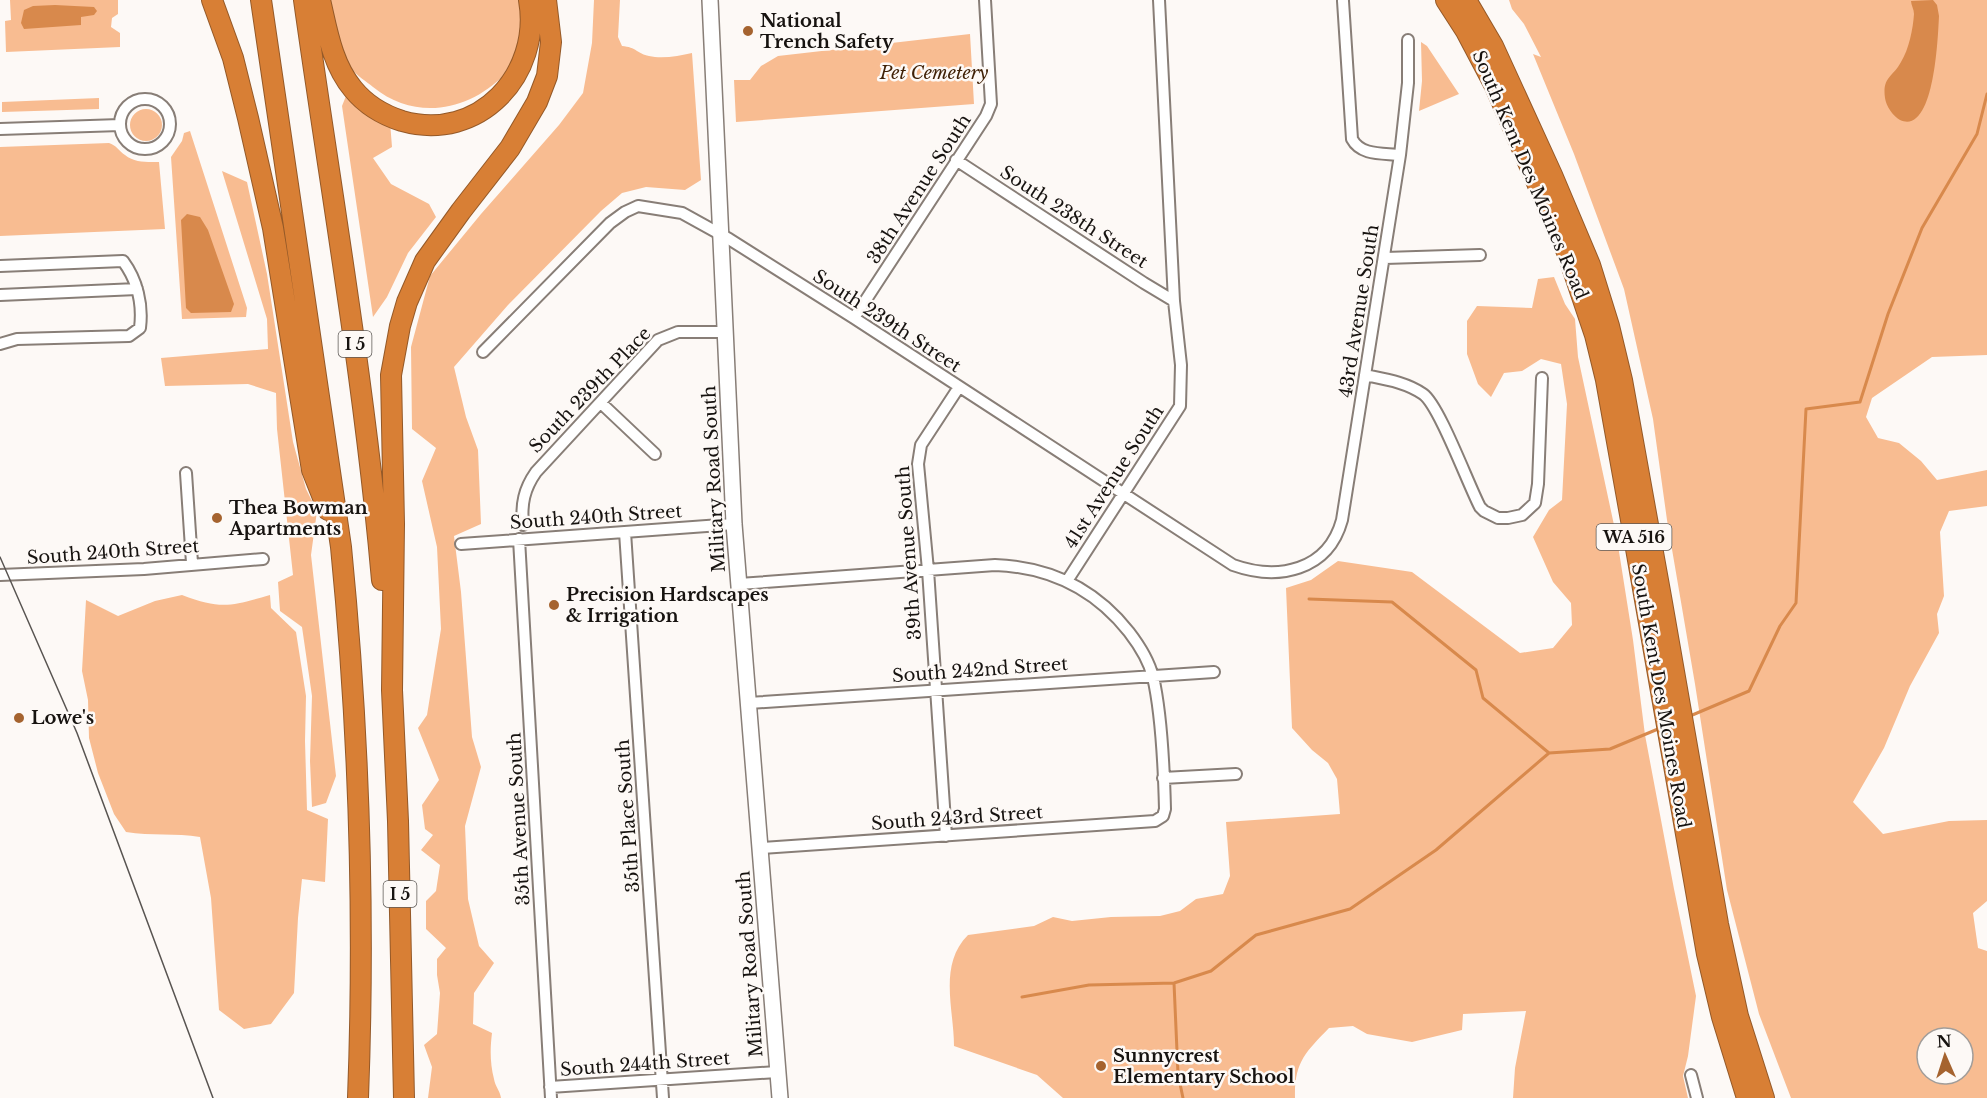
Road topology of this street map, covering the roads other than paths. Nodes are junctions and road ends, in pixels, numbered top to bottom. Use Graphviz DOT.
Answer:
graph roads {
  1 [pos="212,0"];
  2 [pos="261,0"];
  3 [pos="304,0"];
  4 [pos="320,0"];
  5 [pos="529,0"];
  6 [pos="546,0"];
  7 [pos="710,0"];
  8 [pos="985,0"];
  9 [pos="1159,0"];
  10 [pos="1446,0"];
  11 [pos="1466,0"];
  12 [pos="1342,1"];
  13 [pos="1408,40"];
  14 [pos="120,125"];
  15 [pos="0,129"];
  16 [pos="1400,155"];
  17 [pos="956,160"];
  18 [pos="722,235"];
  19 [pos="1480,255"];
  20 [pos="1384,258"];
  21 [pos="0,266"];
  22 [pos="137,289"];
  23 [pos="0,295"];
  24 [pos="1174,301"];
  25 [pos="854,318"];
  26 [pos="726,332"];
  27 [pos="0,344"];
  28 [pos="483,352"];
  29 [pos="1365,375"];
  30 [pos="1542,378"];
  31 [pos="959,387"];
  32 [pos="601,403"];
  33 [pos="656,454"];
  34 [pos="186,473"];
  35 [pos="1124,492"];
  36 [pos="734,524"];
  37 [pos="523,525"];
  38 [pos="625,532"];
  39 [pos="519,539"];
  40 [pos="461,544"];
  41 [pos="341,547"];
  42 [pos="263,559"];
  43 [pos="192,564"];
  44 [pos="1299,568"];
  45 [pos="928,570"];
  46 [pos="0,575"];
  47 [pos="1067,581"];
  48 [pos="739,584"];
  49 [pos="1214,672"];
  50 [pos="1153,675"];
  51 [pos="936,689"];
  52 [pos="392,690"];
  53 [pos="748,703"];
  54 [pos="1236,774"];
  55 [pos="1163,778"];
  56 [pos="946,836"];
  57 [pos="761,848"];
  58 [pos="777,1072"];
  59 [pos="1690,1075"];
  60 [pos="662,1079"];
  61 [pos="551,1093"];
  62 [pos="358,1098"];
  63 [pos="404,1098"];
  64 [pos="663,1098"];
  65 [pos="780,1098"];
  66 [pos="1697,1098"];
  67 [pos="1747,1098"];
  68 [pos="1764,1098"];
  1 -- 41 [label="highway"];
  2 -- 41 [label="highway, I 5"];
  3 -- 52 [label="highway, I 5"];
  4 -- 5 [label="highway"];
  6 -- 52 [label="highway"];
  7 -- 18 [label="main road, Military Road South"];
  8 -- 17 [label="street, 38th Avenue South"];
  9 -- 24 [label="street, 41st Avenue South"];
  10 -- 67 [label="highway, South Kent Des Moines Road / WA 516"];
  11 -- 68 [label="highway, South Kent Des Moines Road / WA 516"];
  12 -- 16 [label="street"];
  13 -- 16 [label="street, 43rd Avenue South"];
  14 -- 14 [label="street"];
  14 -- 15 [label="street"];
  16 -- 20 [label="street, 43rd Avenue South"];
  17 -- 24 [label="street, South 238th Street"];
  17 -- 25 [label="street, 38th Avenue South"];
  18 -- 25 [label="street, South 239th Street"];
  18 -- 26 [label="main road, Military Road South"];
  18 -- 28 [label="street, South 239th Street"];
  19 -- 20 [label="street"];
  20 -- 29 [label="street, 43rd Avenue South"];
  21 -- 22 [label="street"];
  22 -- 23 [label="street"];
  22 -- 27 [label="street"];
  24 -- 35 [label="street, 41st Avenue South"];
  25 -- 31 [label="street, South 239th Street"];
  26 -- 32 [label="street, South 239th Place"];
  26 -- 36 [label="main road, Military Road South"];
  29 -- 30 [label="street"];
  29 -- 44 [label="street, 43rd Avenue South"];
  31 -- 35 [label="street, South 239th Street"];
  31 -- 45 [label="street, 39th Avenue South"];
  32 -- 33 [label="street"];
  32 -- 37 [label="street, South 239th Place"];
  34 -- 43 [label="street"];
  35 -- 44 [label="street, South 239th Street"];
  35 -- 47 [label="street, 41st Avenue South"];
  36 -- 38 [label="street, South 240th Street"];
  36 -- 48 [label="main road, Military Road South"];
  38 -- 39 [label="street, South 240th Street"];
  38 -- 60 [label="street, 35th Place South"];
  39 -- 40 [label="street, South 240th Street"];
  39 -- 61 [label="street, 35th Avenue South"];
  41 -- 62 [label="highway, I 5"];
  42 -- 43 [label="street, South 240th Street"];
  43 -- 46 [label="street, South 240th Street"];
  45 -- 47 [label="street"];
  45 -- 48 [label="street"];
  45 -- 51 [label="street, 39th Avenue South"];
  47 -- 50 [label="street"];
  48 -- 53 [label="main road, Military Road South"];
  49 -- 50 [label="street, South 242nd Street"];
  50 -- 51 [label="street, South 242nd Street"];
  50 -- 55 [label="street"];
  51 -- 53 [label="street, South 242nd Street"];
  51 -- 56 [label="street, 39th Avenue South"];
  52 -- 63 [label="highway, I 5"];
  53 -- 57 [label="main road, Military Road South"];
  54 -- 55 [label="street"];
  55 -- 56 [label="street, South 243rd Street"];
  56 -- 57 [label="street, South 243rd Street"];
  57 -- 58 [label="main road, Military Road South"];
  58 -- 60 [label="street, South 244th Street"];
  58 -- 65 [label="main road, Military Road South"];
  59 -- 66 [label="street"];
  60 -- 61 [label="street, South 244th Street"];
  60 -- 64 [label="street, 35th Place South"];
}
